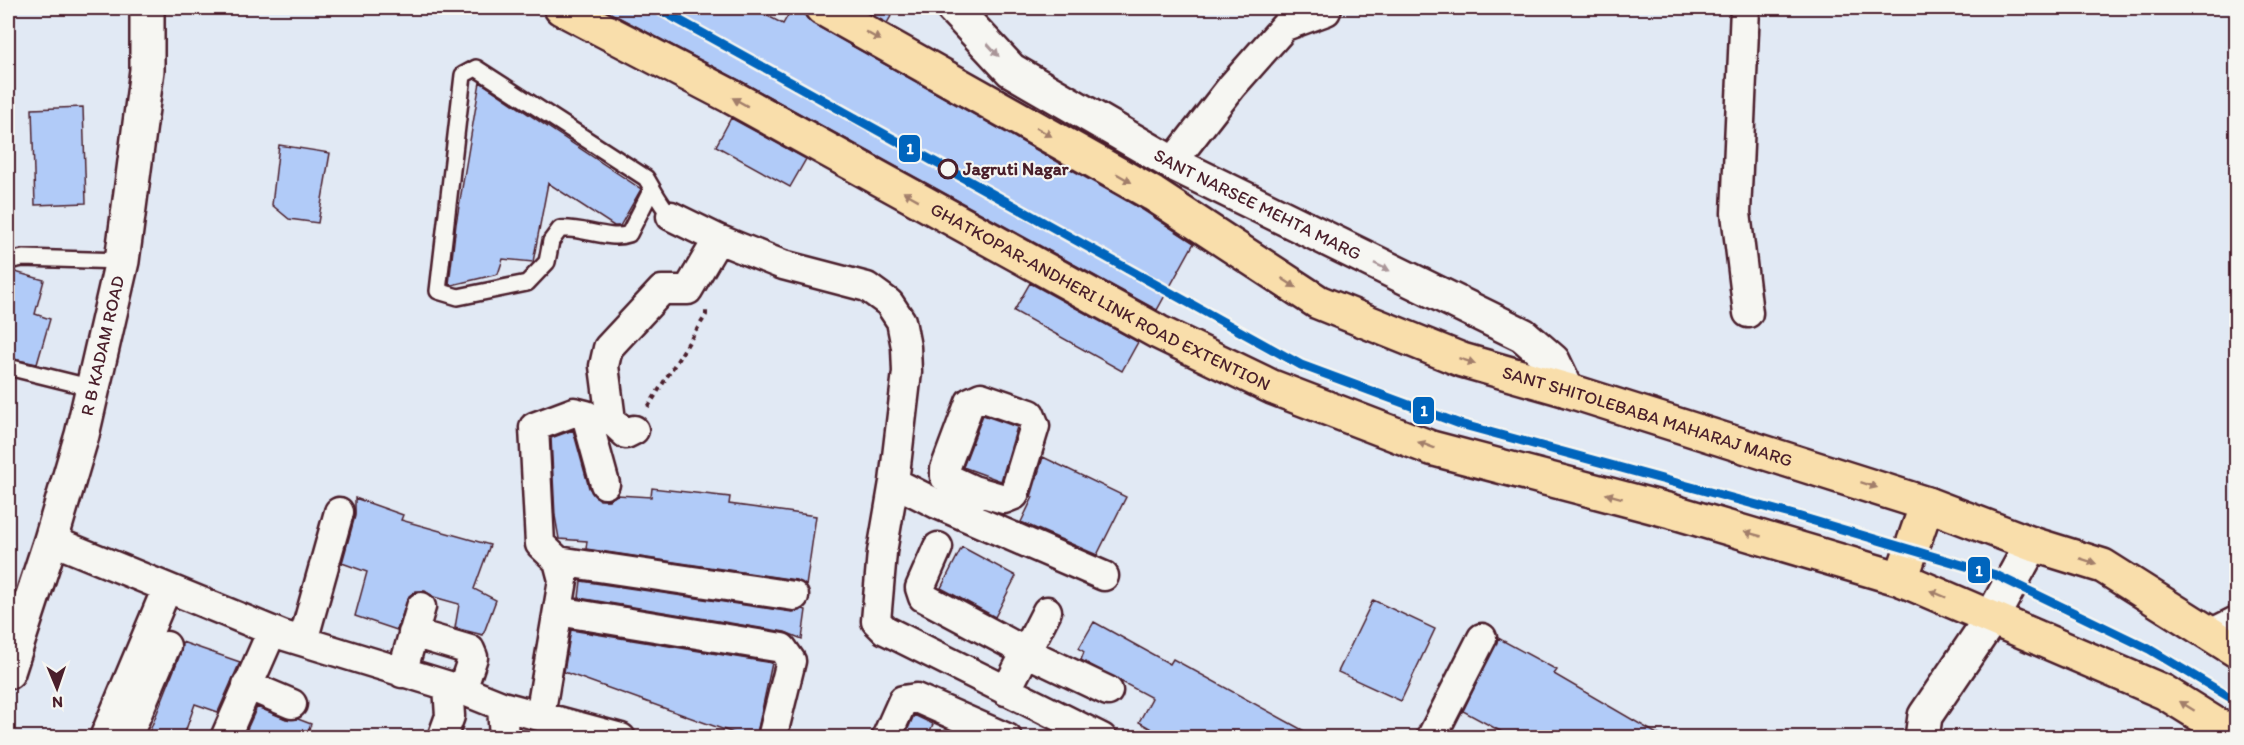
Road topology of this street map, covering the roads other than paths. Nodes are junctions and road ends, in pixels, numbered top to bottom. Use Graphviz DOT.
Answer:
graph roads {
  1 [pos="147,8"];
  2 [pos="561,8"];
  3 [pos="822,8"];
  4 [pos="952,8"];
  5 [pos="1327,8"];
  6 [pos="1745,8"];
  7 [pos="602,17"];
  8 [pos="1172,163"];
  9 [pos="652,189"];
  10 [pos="671,216"];
  11 [pos="718,239"];
  12 [pos="8,261"];
  13 [pos="122,261"];
  14 [pos="1748,313"];
  15 [pos="8,367"];
  16 [pos="93,388"];
  17 [pos="1567,390"];
  18 [pos="634,430"];
  19 [pos="894,482"];
  20 [pos="605,484"];
  21 [pos="1928,504"];
  22 [pos="339,512"];
  23 [pos="51,540"];
  24 [pos="2032,544"];
  25 [pos="938,547"];
  26 [pos="558,561"];
  27 [pos="1104,576"];
  28 [pos="1901,579"];
  29 [pos="167,588"];
  30 [pos="794,596"];
  31 [pos="558,610"];
  32 [pos="1047,611"];
  33 [pos="1992,617"];
  34 [pos="272,631"];
  35 [pos="2228,635"];
  36 [pos="1482,638"];
  37 [pos="303,641"];
  38 [pos="166,646"];
  39 [pos="1026,652"];
  40 [pos="8,672"];
  41 [pos="402,673"];
  42 [pos="247,686"];
  43 [pos="455,688"];
  44 [pos="1108,691"];
  45 [pos="1016,696"];
  46 [pos="292,704"];
  47 [pos="502,706"];
  48 [pos="540,716"];
  49 [pos="448,730"];
  50 [pos="996,735"];
  51 [pos="1421,735"];
  52 [pos="126,736"];
  53 [pos="2236,737"];
  54 [pos="225,738"];
  55 [pos="504,738"];
  56 [pos="621,738"];
  57 [pos="772,738"];
  58 [pos="886,738"];
  59 [pos="1102,738"];
  60 [pos="1922,738"];
  1 -- 13 [label="street, R B KADAM ROAD"];
  2 -- 7 [label="main road, GHATKOPAR-ANDHERI LINK ROAD EXTENTION"];
  3 -- 17 [label="main road, SANT SHITOLEBABA MAHARAJ MARG, one-way"];
  4 -- 8 [label="street, SANT NARSEE MEHTA MARG, one-way"];
  5 -- 8 [label="street"];
  6 -- 14 [label="street"];
  28 -- 7 [label="main road, GHATKOPAR-ANDHERI LINK ROAD EXTENTION, one-way"];
  8 -- 17 [label="street, SANT NARSEE MEHTA MARG, one-way"];
  9 -- 9 [label="lane"];
  9 -- 10 [label="lane"];
  10 -- 11 [label="street"];
  11 -- 18 [label="street"];
  11 -- 19 [label="street"];
  12 -- 13 [label="lane"];
  13 -- 16 [label="street, R B KADAM ROAD"];
  15 -- 16 [label="lane"];
  16 -- 23 [label="street, R B KADAM ROAD"];
  17 -- 21 [label="main road, SANT SHITOLEBABA MAHARAJ MARG, one-way"];
  19 -- 27 [label="street"];
  19 -- 45 [label="street"];
  20 -- 26 [label="street"];
  21 -- 24 [label="main road, SANT SHITOLEBABA MAHARAJ MARG"];
  21 -- 28 [label="main road"];
  22 -- 37 [label="street"];
  23 -- 29 [label="street"];
  23 -- 40 [label="street, R B KADAM ROAD"];
  24 -- 33 [label="street"];
  24 -- 35 [label="main road, SANT SHITOLEBABA MAHARAJ MARG, one-way"];
  25 -- 39 [label="street"];
  26 -- 30 [label="street"];
  26 -- 31 [label="street"];
  33 -- 28 [label="main road, one-way"];
  29 -- 34 [label="street"];
  29 -- 52 [label="street"];
  31 -- 48 [label="street"];
  31 -- 57 [label="street"];
  32 -- 39 [label="street"];
  53 -- 33 [label="main road, one-way"];
  33 -- 60 [label="street"];
  34 -- 37 [label="street"];
  34 -- 42 [label="street"];
  36 -- 51 [label="street"];
  37 -- 41 [label="street"];
  38 -- 52 [label="street"];
  39 -- 44 [label="street"];
  39 -- 45 [label="street"];
  41 -- 43 [label="street"];
  41 -- 43 [label="street"];
  42 -- 46 [label="street"];
  42 -- 54 [label="street"];
  43 -- 47 [label="street"];
  43 -- 49 [label="street"];
  45 -- 50 [label="street"];
  45 -- 59 [label="street"];
  47 -- 48 [label="street"];
  47 -- 55 [label="street"];
  48 -- 56 [label="street"];
  50 -- 58 [label="street"];
}
